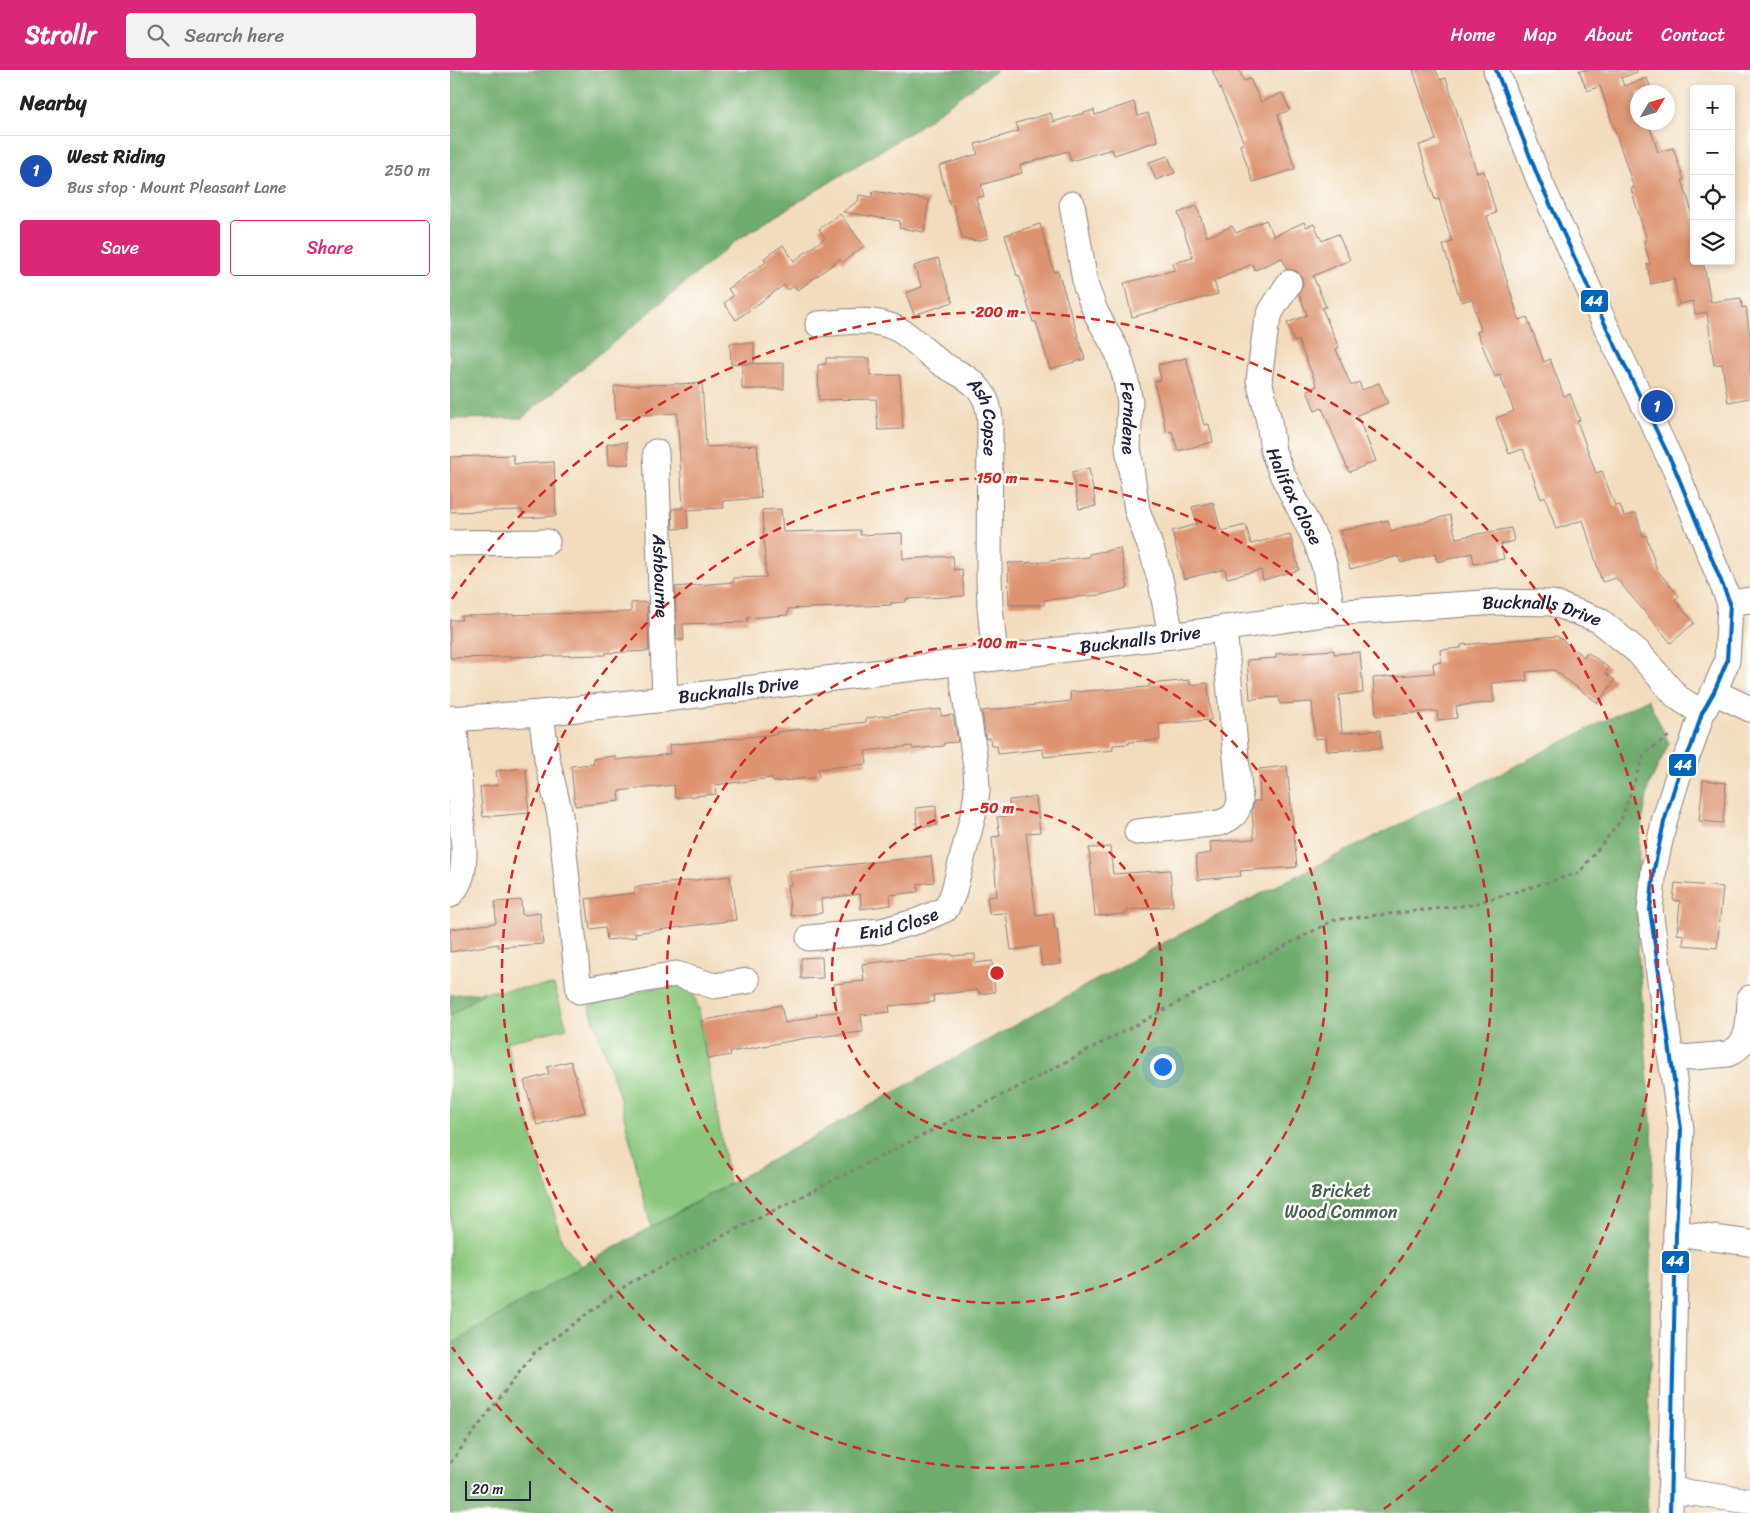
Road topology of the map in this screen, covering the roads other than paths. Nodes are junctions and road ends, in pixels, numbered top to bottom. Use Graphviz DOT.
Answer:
graph roads {
  1 [pos="1496,70"];
  2 [pos="1072,204"];
  3 [pos="1289,283"];
  4 [pos="818,324"];
  5 [pos="656,452"];
  6 [pos="547,542"];
  7 [pos="450,543"];
  8 [pos="1740,602"];
  9 [pos="1332,613"];
  10 [pos="1224,628"];
  11 [pos="1171,636"];
  12 [pos="995,658"];
  13 [pos="960,663"];
  14 [pos="665,699"];
  15 [pos="1708,703"];
  16 [pos="1750,709"];
  17 [pos="541,713"];
  18 [pos="452,719"];
  19 [pos="1136,832"];
  20 [pos="450,895"];
  21 [pos="809,938"];
  22 [pos="746,982"];
  23 [pos="1750,998"];
  24 [pos="1671,1059"];
  25 [pos="1676,1233"];
  26 [pos="1750,1243"];
  27 [pos="1750,1501"];
  28 [pos="1670,1502"];
  1 -- 8 [label="street"];
  2 -- 11 [label="street, Ferndene"];
  3 -- 9 [label="street, Halifax Close"];
  4 -- 12 [label="street, Ash Copse"];
  5 -- 14 [label="street, Ashbourne"];
  6 -- 7 [label="street"];
  8 -- 15 [label="street"];
  9 -- 10 [label="street, Bucknalls Drive"];
  9 -- 15 [label="street, Bucknalls Drive"];
  10 -- 11 [label="street, Bucknalls Drive"];
  10 -- 19 [label="street"];
  11 -- 12 [label="street, Bucknalls Drive"];
  12 -- 13 [label="street, Bucknalls Drive"];
  13 -- 14 [label="street, Bucknalls Drive"];
  13 -- 21 [label="street, Enid Close"];
  14 -- 17 [label="street, Bucknalls Drive"];
  15 -- 16 [label="street, Bucknalls Drive"];
  15 -- 24 [label="street"];
  17 -- 18 [label="street, Bucknalls Drive"];
  17 -- 22 [label="street"];
  18 -- 20 [label="street"];
  23 -- 24 [label="street"];
  24 -- 25 [label="street"];
  25 -- 26 [label="street"];
  25 -- 28 [label="street"];
  27 -- 28 [label="street"];
}
